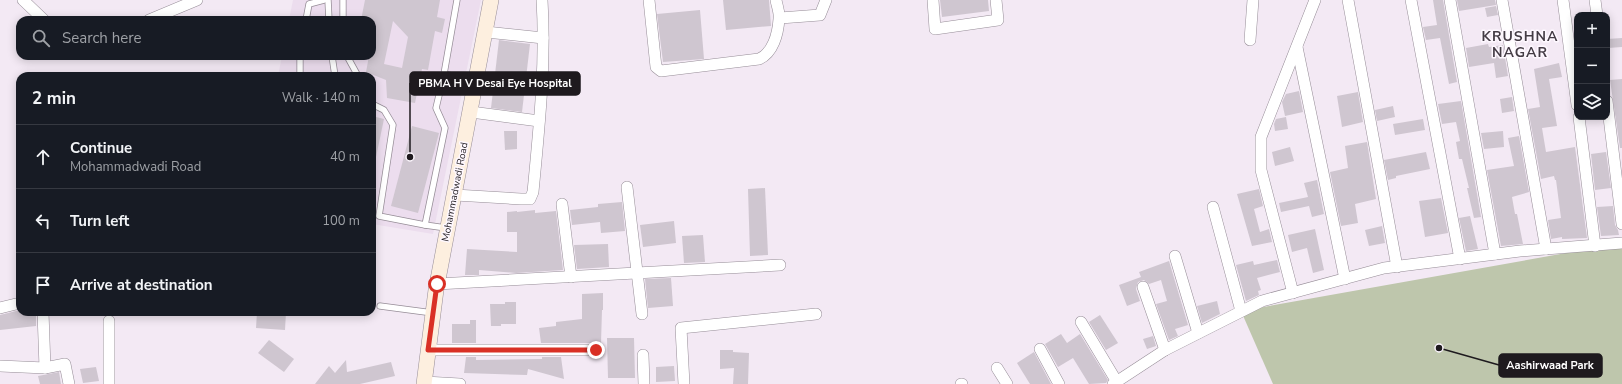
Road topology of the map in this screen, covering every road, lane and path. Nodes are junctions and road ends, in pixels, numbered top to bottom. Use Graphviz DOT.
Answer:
graph roads {
  1 [pos="23,0"];
  2 [pos="197,0"];
  3 [pos="324,0"];
  4 [pos="328,0"];
  5 [pos="343,0"];
  6 [pos="457,0"];
  7 [pos="491,0"];
  8 [pos="542,0"];
  9 [pos="650,0"];
  10 [pos="776,0"];
  11 [pos="826,0"];
  12 [pos="933,0"];
  13 [pos="996,0"];
  14 [pos="1253,0"];
  15 [pos="1315,0"];
  16 [pos="1348,0"];
  17 [pos="1411,0"];
  18 [pos="1450,0"];
  19 [pos="1502,0"];
  20 [pos="1563,0"];
  21 [pos="1595,0"];
  22 [pos="1596,12"];
  23 [pos="40,16"];
  24 [pos="159,16"];
  25 [pos="307,16"];
  26 [pos="329,16"];
  27 [pos="342,16"];
  28 [pos="783,18"];
  29 [pos="486,32"];
  30 [pos="543,38"];
  31 [pos="1250,40"];
  32 [pos="1297,47"];
  33 [pos="300,60"];
  34 [pos="333,60"];
  35 [pos="349,60"];
  36 [pos="300,72"];
  37 [pos="334,72"];
  38 [pos="356,72"];
  39 [pos="444,74"];
  40 [pos="475,81"];
  41 [pos="1574,84"];
  42 [pos="376,106"];
  43 [pos="471,112"];
  44 [pos="1578,120"];
  45 [pos="1609,120"];
  46 [pos="539,121"];
  47 [pos="627,187"];
  48 [pos="455,195"];
  49 [pos="562,204"];
  50 [pos="1213,207"];
  51 [pos="1622,224"];
  52 [pos="425,225"];
  53 [pos="448,229"];
  54 [pos="1622,243"];
  55 [pos="1595,246"];
  56 [pos="1546,249"];
  57 [pos="1495,254"];
  58 [pos="1175,256"];
  59 [pos="1460,259"];
  60 [pos="780,265"];
  61 [pos="1397,267"];
  62 [pos="637,273"];
  63 [pos="571,277"];
  64 [pos="1345,279"];
  65 [pos="437,284"];
  66 [pos="1143,287"];
  67 [pos="1293,293"];
  68 [pos="16,304"];
  69 [pos="380,306"];
  70 [pos="0,308"];
  71 [pos="1240,312"];
  72 [pos="433,313"];
  73 [pos="642,314"];
  74 [pos="816,314"];
  75 [pos="43,316"];
  76 [pos="109,321"];
  77 [pos="1081,322"];
  78 [pos="1198,333"];
  79 [pos="1040,348"];
  80 [pos="428,350"];
  81 [pos="596,350"];
  82 [pos="1165,350"];
  83 [pos="644,355"];
  84 [pos="0,366"];
  85 [pos="45,368"];
  86 [pos="997,368"];
  87 [pos="424,383"];
  88 [pos="1115,383"];
  89 [pos="69,384"];
  90 [pos="109,384"];
  91 [pos="460,384"];
  92 [pos="644,384"];
  93 [pos="684,384"];
  94 [pos="1007,384"];
  95 [pos="1059,384"];
  1 -- 23 [label="street"];
  2 -- 24 [label="street"];
  3 -- 25 [label="lane"];
  4 -- 26 [label="lane"];
  5 -- 27 [label="lane"];
  6 -- 39 [label="lane"];
  7 -- 29 [label="main road, Mohammadwadi Road"];
  8 -- 30 [label="street"];
  9 -- 28 [label="street"];
  10 -- 28 [label="street"];
  11 -- 28 [label="street"];
  12 -- 13 [label="street"];
  14 -- 31 [label="street"];
  15 -- 32 [label="street"];
  16 -- 61 [label="street"];
  17 -- 59 [label="street"];
  18 -- 57 [label="street"];
  19 -- 56 [label="street"];
  20 -- 41 [label="street"];
  21 -- 22 [label="street"];
  29 -- 30 [label="street"];
  29 -- 40 [label="main road, Mohammadwadi Road"];
  30 -- 46 [label="street"];
  32 -- 64 [label="street"];
  32 -- 67 [label="street"];
  33 -- 36 [label="lane"];
  34 -- 37 [label="lane"];
  35 -- 38 [label="lane"];
  39 -- 40 [label="lane"];
  39 -- 52 [label="lane"];
  40 -- 43 [label="main road, Mohammadwadi Road"];
  42 -- 52 [label="lane"];
  43 -- 46 [label="street"];
  43 -- 48 [label="main road, Mohammadwadi Road"];
  44 -- 55 [label="street"];
  45 -- 51 [label="street"];
  46 -- 48 [label="street"];
  47 -- 62 [label="street"];
  48 -- 53 [label="main road, Mohammadwadi Road"];
  49 -- 63 [label="street"];
  50 -- 71 [label="street"];
  52 -- 53 [label="lane"];
  53 -- 65 [label="main road, Mohammadwadi Road"];
  54 -- 55 [label="street"];
  55 -- 56 [label="street"];
  56 -- 57 [label="street"];
  57 -- 59 [label="street"];
  58 -- 78 [label="street"];
  59 -- 61 [label="street"];
  60 -- 62 [label="street"];
  61 -- 64 [label="street"];
  62 -- 63 [label="street"];
  62 -- 73 [label="street"];
  63 -- 65 [label="street"];
  64 -- 67 [label="street"];
  65 -- 72 [label="main road, Mohammadwadi Road"];
  66 -- 82 [label="street"];
  67 -- 71 [label="street"];
  68 -- 70 [label="street"];
  69 -- 72 [label="lane"];
  71 -- 78 [label="street"];
  72 -- 80 [label="main road, Mohammadwadi Road"];
  74 -- 93 [label="street"];
  75 -- 85 [label="street"];
  76 -- 90 [label="street"];
  77 -- 88 [label="street"];
  78 -- 82 [label="street"];
  79 -- 95 [label="street"];
  80 -- 81 [label="street"];
  80 -- 87 [label="main road, Mohammadwadi Road"];
  82 -- 88 [label="street"];
  83 -- 92 [label="street"];
  84 -- 85 [label="street"];
  85 -- 89 [label="street"];
  86 -- 94 [label="street"];
  87 -- 91 [label="street"];
}
